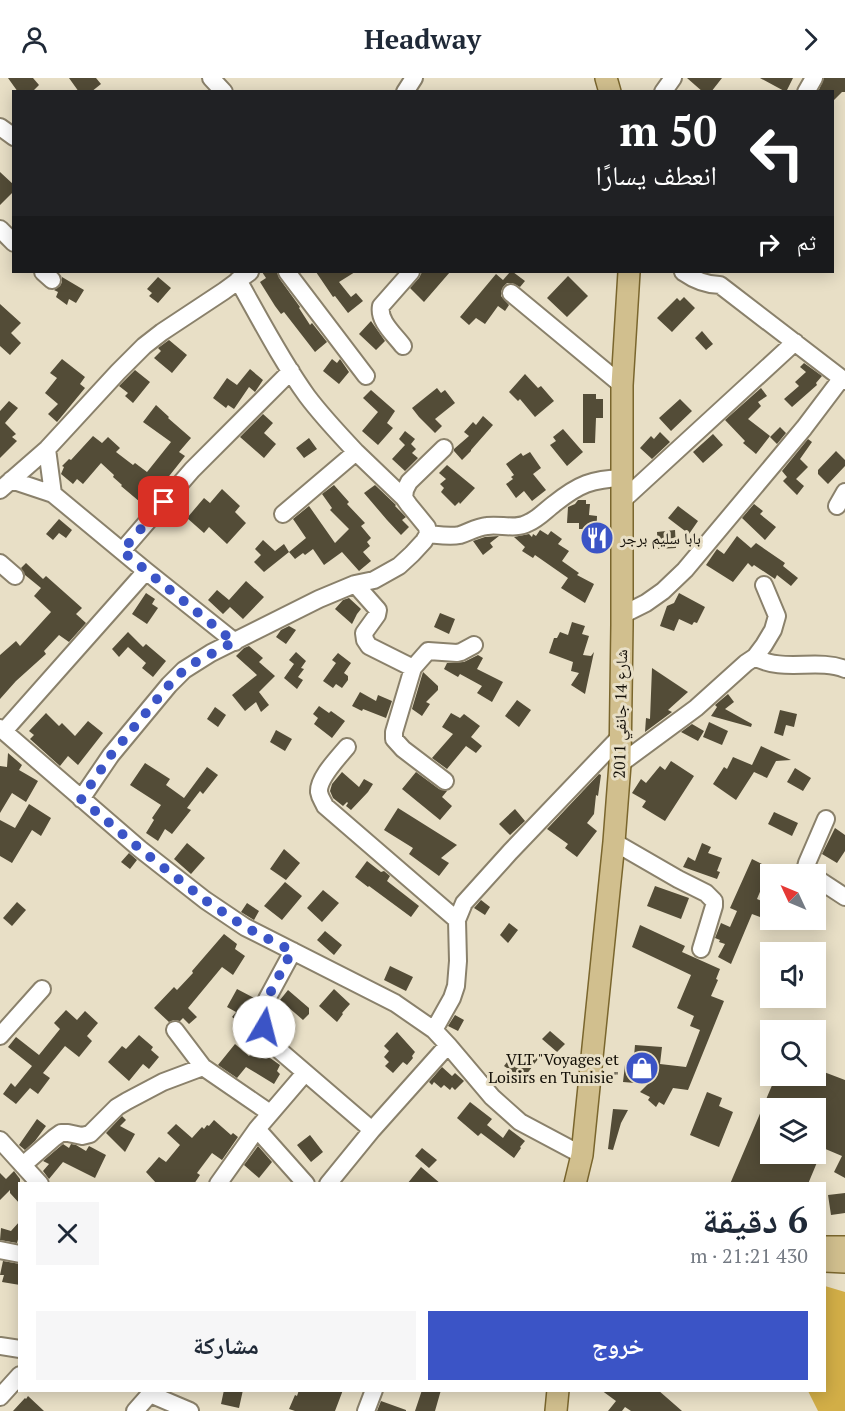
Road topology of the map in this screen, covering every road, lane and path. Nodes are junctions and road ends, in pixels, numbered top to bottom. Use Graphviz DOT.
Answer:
graph roads {
  1 [pos="210,78"];
  2 [pos="222,90"];
  3 [pos="0,229"];
  4 [pos="12,241"];
  5 [pos="288,273"];
  6 [pos="410,273"];
  7 [pos="628,273"];
  8 [pos="685,273"];
  9 [pos="243,275"];
  10 [pos="511,293"];
  11 [pos="795,342"];
  12 [pos="403,346"];
  13 [pos="291,371"];
  14 [pos="366,376"];
  15 [pos="843,380"];
  16 [pos="622,385"];
  17 [pos="444,448"];
  18 [pos="47,449"];
  19 [pos="356,452"];
  20 [pos="623,478"];
  21 [pos="6,485"];
  22 [pos="52,494"];
  23 [pos="404,498"];
  24 [pos="622,500"];
  25 [pos="283,514"];
  26 [pos="428,534"];
  27 [pos="122,551"];
  28 [pos="0,563"];
  29 [pos="146,571"];
  30 [pos="15,576"];
  31 [pos="355,584"];
  32 [pos="764,585"];
  33 [pos="622,615"];
  34 [pos="234,642"];
  35 [pos="474,645"];
  36 [pos="755,657"];
  37 [pos="413,668"];
  38 [pos="845,669"];
  39 [pos="2,729"];
  40 [pos="619,738"];
  41 [pos="347,747"];
  42 [pos="620,764"];
  43 [pos="444,781"];
  44 [pos="81,799"];
  45 [pos="826,819"];
  46 [pos="614,842"];
  47 [pos="807,864"];
  48 [pos="826,885"];
  49 [pos="845,897"];
  50 [pos="457,920"];
  51 [pos="701,949"];
  52 [pos="292,951"];
  53 [pos="42,989"];
  54 [pos="175,1030"];
  55 [pos="434,1030"];
  56 [pos="0,1036"];
  57 [pos="448,1045"];
  58 [pos="203,1067"];
  59 [pos="306,1073"];
  60 [pos="270,1113"];
  61 [pos="257,1129"];
  62 [pos="372,1130"];
  63 [pos="0,1140"];
  64 [pos="582,1155"];
  65 [pos="23,1165"];
  66 [pos="38,1182"];
  67 [pos="219,1182"];
  68 [pos="304,1182"];
  69 [pos="329,1182"];
  70 [pos="575,1182"];
  71 [pos="587,1182"];
  72 [pos="826,1247"];
  73 [pos="845,1247"];
  74 [pos="0,1250"];
  75 [pos="18,1254"];
  76 [pos="826,1261"];
  77 [pos="845,1262"];
  78 [pos="0,1346"];
  79 [pos="18,1350"];
  80 [pos="18,1377"];
  81 [pos="150,1392"];
  82 [pos="373,1392"];
  83 [pos="558,1392"];
  84 [pos="0,1397"];
  85 [pos="135,1411"];
  86 [pos="190,1411"];
  87 [pos="366,1411"];
  88 [pos="556,1411"];
  1 -- 2 [label="street"];
  3 -- 4 [label="street"];
  5 -- 14 [label="street"];
  6 -- 12 [label="street"];
  7 -- 16 [label="main road, شارع 14 جانفي 2011"];
  8 -- 11 [label="street"];
  9 -- 13 [label="street"];
  9 -- 18 [label="street"];
  10 -- 16 [label="street"];
  11 -- 15 [label="street"];
  11 -- 24 [label="street"];
  13 -- 19 [label="street"];
  13 -- 27 [label="street"];
  15 -- 33 [label="street"];
  16 -- 20 [label="main road, شارع 14 جانفي 2011"];
  17 -- 23 [label="street"];
  18 -- 21 [label="street"];
  18 -- 22 [label="street"];
  19 -- 23 [label="street"];
  19 -- 25 [label="street"];
  20 -- 24 [label="main road, شارع 14 جانفي 2011"];
  20 -- 26 [label="street"];
  21 -- 22 [label="street"];
  22 -- 27 [label="street"];
  23 -- 26 [label="street"];
  24 -- 33 [label="main road, شارع 14 جانفي 2011"];
  26 -- 31 [label="street"];
  27 -- 29 [label="street"];
  28 -- 30 [label="street"];
  29 -- 34 [label="street"];
  29 -- 39 [label="street"];
  31 -- 34 [label="street"];
  31 -- 37 [label="street"];
  32 -- 36 [label="street"];
  33 -- 40 [label="main road, شارع 14 جانفي 2011"];
  34 -- 44 [label="street"];
  35 -- 37 [label="street"];
  36 -- 38 [label="street"];
  36 -- 42 [label="street"];
  37 -- 43 [label="street"];
  39 -- 44 [label="street"];
  40 -- 42 [label="main road, شارع 14 جانفي 2011"];
  40 -- 50 [label="street"];
  41 -- 50 [label="street"];
  42 -- 46 [label="main road, شارع 14 جانفي 2011"];
  44 -- 52 [label="street"];
  45 -- 47 [label="street"];
  46 -- 51 [label="street"];
  46 -- 64 [label="main road, شارع 14 جانفي 2011"];
  48 -- 49 [label="street"];
  50 -- 55 [label="street"];
  52 -- 55 [label="street"];
  52 -- 59 [label="street"];
  53 -- 56 [label="street"];
  54 -- 58 [label="street"];
  55 -- 57 [label="street"];
  57 -- 62 [label="street"];
  57 -- 64 [label="street"];
  58 -- 60 [label="street"];
  58 -- 65 [label="street"];
  59 -- 60 [label="street"];
  59 -- 62 [label="street"];
  60 -- 61 [label="street"];
  61 -- 67 [label="street"];
  61 -- 68 [label="street"];
  62 -- 69 [label="street"];
  63 -- 65 [label="street"];
  64 -- 70 [label="main road, شارع 14 جانفي 2011"];
  64 -- 71 [label="main road, شارع 14 جانفي 2011"];
  65 -- 66 [label="street"];
  72 -- 73 [label="main road"];
  74 -- 75 [label="street"];
  76 -- 77 [label="main road"];
  78 -- 79 [label="street"];
  80 -- 84 [label="street"];
  81 -- 85 [label="street"];
  81 -- 86 [label="street"];
  82 -- 87 [label="street"];
  83 -- 88 [label="main road"];
}
